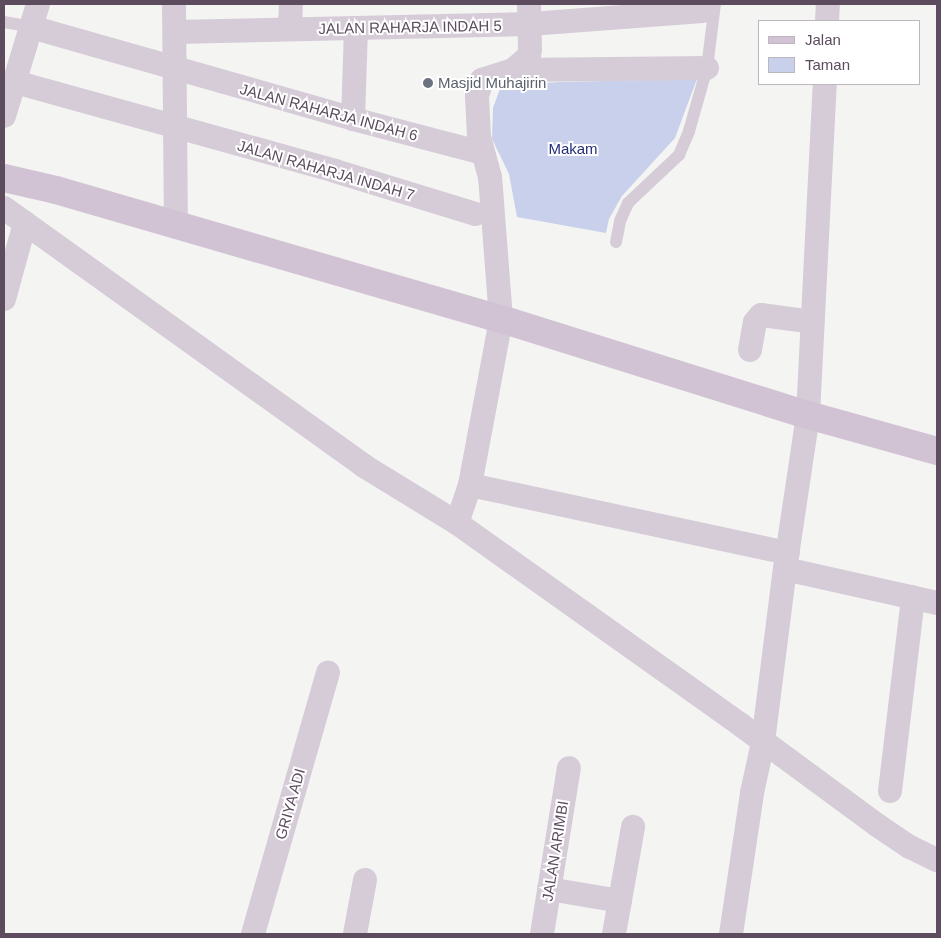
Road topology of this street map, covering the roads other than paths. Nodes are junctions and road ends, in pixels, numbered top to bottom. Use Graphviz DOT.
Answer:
graph roads {
  1 [pos="38,4"];
  2 [pos="174,4"];
  3 [pos="291,4"];
  4 [pos="828,4"];
  5 [pos="709,7"];
  6 [pos="654,9"];
  7 [pos="529,14"];
  8 [pos="827,20"];
  9 [pos="4,22"];
  10 [pos="30,27"];
  11 [pos="290,29"];
  12 [pos="356,29"];
  13 [pos="175,32"];
  14 [pos="707,68"];
  15 [pos="175,70"];
  16 [pos="513,70"];
  17 [pos="15,82"];
  18 [pos="825,85"];
  19 [pos="4,116"];
  20 [pos="353,119"];
  21 [pos="175,127"];
  22 [pos="483,153"];
  23 [pos="4,178"];
  24 [pos="4,208"];
  25 [pos="476,214"];
  26 [pos="25,223"];
  27 [pos="176,224"];
  28 [pos="616,242"];
  29 [pos="4,299"];
  30 [pos="501,319"];
  31 [pos="813,322"];
  32 [pos="750,350"];
  33 [pos="808,415"];
  34 [pos="937,451"];
  35 [pos="470,485"];
  36 [pos="457,523"];
  37 [pos="786,561"];
  38 [pos="912,597"];
  39 [pos="937,603"];
  40 [pos="328,673"];
  41 [pos="763,742"];
  42 [pos="569,768"];
  43 [pos="890,792"];
  44 [pos="633,828"];
  45 [pos="937,860"];
  46 [pos="365,880"];
  47 [pos="549,889"];
  48 [pos="620,901"];
  49 [pos="253,934"];
  50 [pos="355,934"];
  51 [pos="542,934"];
  52 [pos="614,934"];
  53 [pos="731,934"];
  1 -- 10 [label="street"];
  2 -- 13 [label="street"];
  3 -- 11 [label="street"];
  4 -- 8 [label="street"];
  5 -- 6 [label="street, JALAN RAHARJA INDAH 5"];
  5 -- 14 [label="lane"];
  6 -- 7 [label="street, JALAN RAHARJA INDAH 5"];
  7 -- 12 [label="street, JALAN RAHARJA INDAH 5"];
  7 -- 16 [label="street"];
  9 -- 10 [label="lane"];
  10 -- 15 [label="street, JALAN RAHARJA INDAH 6"];
  10 -- 17 [label="street"];
  11 -- 12 [label="street, JALAN RAHARJA INDAH 5"];
  11 -- 13 [label="street, JALAN RAHARJA INDAH 5"];
  12 -- 20 [label="street"];
  13 -- 15 [label="street"];
  14 -- 16 [label="street"];
  14 -- 28 [label="lane"];
  15 -- 20 [label="street, JALAN RAHARJA INDAH 6"];
  15 -- 21 [label="street"];
  16 -- 22 [label="street"];
  17 -- 19 [label="street"];
  17 -- 21 [label="street, JALAN RAHARJA INDAH 7"];
  18 -- 31 [label="street"];
  20 -- 22 [label="street, JALAN RAHARJA INDAH 6"];
  21 -- 25 [label="street, JALAN RAHARJA INDAH 7"];
  21 -- 27 [label="street"];
  22 -- 30 [label="street"];
  23 -- 27 [label="main road"];
  24 -- 26 [label="street"];
  26 -- 29 [label="street"];
  26 -- 36 [label="street"];
  27 -- 30 [label="main road"];
  30 -- 33 [label="main road"];
  30 -- 35 [label="street"];
  31 -- 32 [label="street"];
  31 -- 33 [label="street"];
  33 -- 34 [label="main road"];
  33 -- 37 [label="street"];
  35 -- 36 [label="street"];
  35 -- 37 [label="street"];
  36 -- 41 [label="street"];
  37 -- 38 [label="street"];
  37 -- 41 [label="street"];
  38 -- 39 [label="street"];
  38 -- 43 [label="street"];
  40 -- 49 [label="street, GRIYA ADI"];
  41 -- 45 [label="street"];
  41 -- 53 [label="street"];
  42 -- 47 [label="street, JALAN ARIMBI"];
  44 -- 48 [label="street"];
  46 -- 50 [label="street"];
  47 -- 48 [label="street"];
  47 -- 51 [label="street, JALAN ARIMBI"];
  48 -- 52 [label="street"];
}
